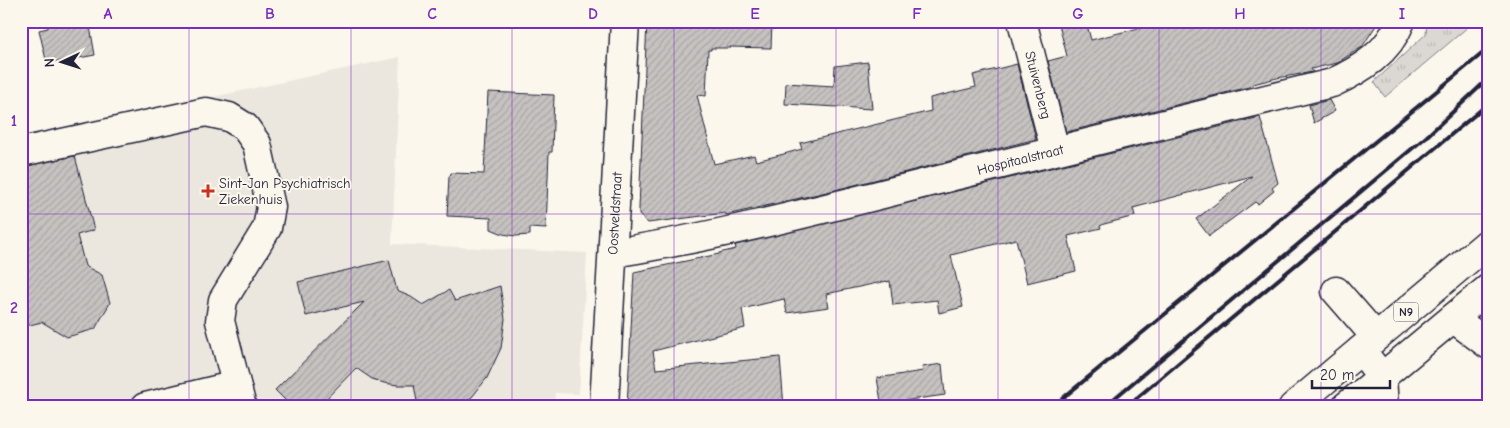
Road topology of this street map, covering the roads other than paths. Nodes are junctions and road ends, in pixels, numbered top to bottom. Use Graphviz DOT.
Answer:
graph roads {
  1 [pos="625,21"];
  2 [pos="1022,21"];
  3 [pos="1401,21"];
  4 [pos="1055,150"];
  5 [pos="21,152"];
  6 [pos="1489,242"];
  7 [pos="613,253"];
  8 [pos="1489,288"];
  9 [pos="1336,290"];
  10 [pos="1453,318"];
  11 [pos="1368,343"];
  12 [pos="1489,345"];
  13 [pos="1382,377"];
  14 [pos="239,396"];
  15 [pos="144,407"];
  16 [pos="604,407"];
  17 [pos="1293,407"];
  18 [pos="1345,407"];
  19 [pos="1384,407"];
  1 -- 7 [label="street, Oostveldstraat"];
  2 -- 4 [label="street, Stuivenberg"];
  3 -- 4 [label="street, Hospitaalstraat"];
  4 -- 7 [label="street, Hospitaalstraat"];
  5 -- 14 [label="street"];
  6 -- 11 [label="street, N9"];
  7 -- 16 [label="street, Oostveldstraat"];
  8 -- 10 [label="street, N9"];
  9 -- 11 [label="street"];
  10 -- 12 [label="street"];
  10 -- 13 [label="street, N9"];
  11 -- 13 [label="street"];
  11 -- 17 [label="street, N9"];
  13 -- 18 [label="street, N9"];
  13 -- 19 [label="street"];
  14 -- 15 [label="street"];
}
